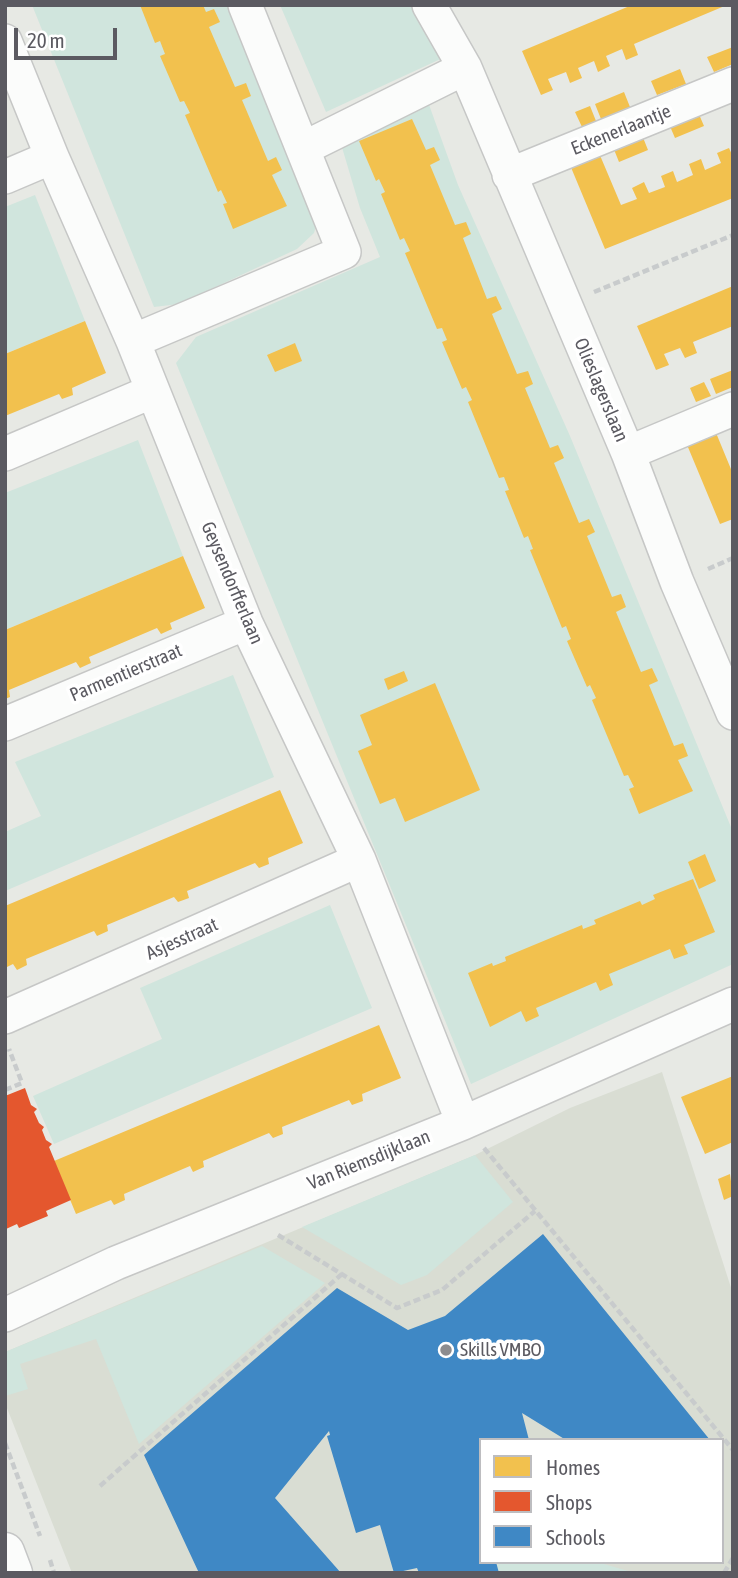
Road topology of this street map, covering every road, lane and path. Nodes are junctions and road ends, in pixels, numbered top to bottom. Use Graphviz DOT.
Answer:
graph roads {
  1 [pos="245,5"];
  2 [pos="430,6"];
  3 [pos="5,41"];
  4 [pos="465,68"];
  5 [pos="733,84"];
  6 [pos="304,148"];
  7 [pos="52,157"];
  8 [pos="509,175"];
  9 [pos="5,177"];
  10 [pos="733,235"];
  11 [pos="565,304"];
  12 [pos="133,341"];
  13 [pos="153,391"];
  14 [pos="733,408"];
  15 [pos="628,453"];
  16 [pos="5,454"];
  17 [pos="246,623"];
  18 [pos="733,713"];
  19 [pos="5,724"];
  20 [pos="359,860"];
  21 [pos="733,1004"];
  22 [pos="5,1017"];
  23 [pos="5,1041"];
  24 [pos="5,1090"];
  25 [pos="463,1123"];
  26 [pos="244,1210"];
  27 [pos="536,1211"];
  28 [pos="342,1274"];
  29 [pos="5,1315"];
  30 [pos="723,1438"];
  31 [pos="5,1443"];
  32 [pos="100,1486"];
  33 [pos="5,1552"];
  34 [pos="733,1558"];
  35 [pos="13,1573"];
  36 [pos="54,1573"];
  37 [pos="724,1573"];
  1 -- 6 [label="street"];
  2 -- 4 [label="street, Olieslagerslaan"];
  3 -- 7 [label="street, Geysendorfferlaan"];
  4 -- 6 [label="street"];
  4 -- 8 [label="street, Olieslagerslaan"];
  5 -- 8 [label="street, Eckenerlaantje"];
  6 -- 12 [label="street"];
  7 -- 9 [label="street"];
  7 -- 12 [label="street, Geysendorfferlaan"];
  8 -- 11 [label="street, Olieslagerslaan"];
  10 -- 11 [label="path"];
  11 -- 15 [label="street, Olieslagerslaan"];
  12 -- 13 [label="street, Geysendorfferlaan"];
  13 -- 16 [label="street"];
  13 -- 17 [label="street, Geysendorfferlaan"];
  14 -- 15 [label="street"];
  15 -- 18 [label="street, Olieslagerslaan"];
  17 -- 19 [label="street, Parmentierstraat"];
  17 -- 20 [label="street, Geysendorfferlaan"];
  20 -- 22 [label="street, Asjesstraat"];
  20 -- 25 [label="street, Geysendorfferlaan"];
  21 -- 25 [label="street, Van Riemsdijklaan"];
  23 -- 24 [label="path"];
  25 -- 26 [label="street, Van Riemsdijklaan"];
  25 -- 27 [label="path"];
  26 -- 28 [label="path"];
  26 -- 29 [label="street, Van Riemsdijklaan"];
  27 -- 28 [label="path"];
  27 -- 30 [label="path"];
  28 -- 32 [label="path"];
  31 -- 36 [label="path"];
  33 -- 35 [label="main road"];
  34 -- 37 [label="path"];
}
